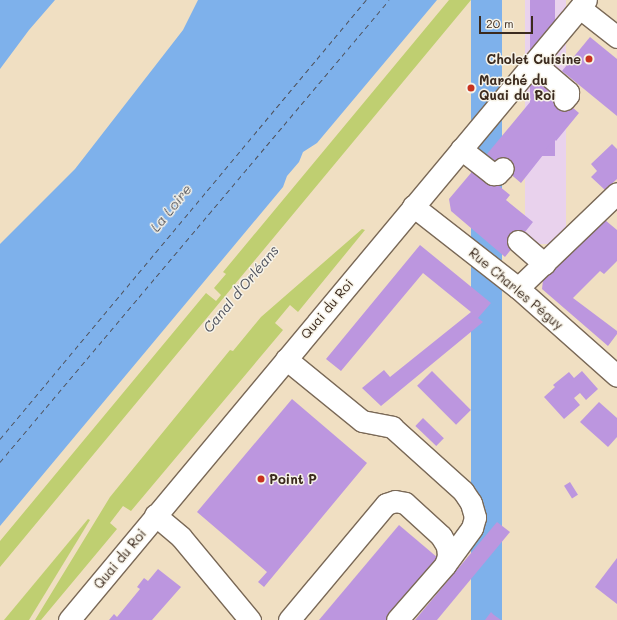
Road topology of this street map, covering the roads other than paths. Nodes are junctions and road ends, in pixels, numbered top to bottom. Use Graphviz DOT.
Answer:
graph roads {
  1 [pos="583,4"];
  2 [pos="617,37"];
  3 [pos="534,63"];
  4 [pos="564,100"];
  5 [pos="461,149"];
  6 [pos="503,168"];
  7 [pos="617,193"];
  8 [pos="413,206"];
  9 [pos="518,241"];
  10 [pos="544,264"];
  11 [pos="518,288"];
  12 [pos="286,359"];
  13 [pos="617,376"];
  14 [pos="155,516"];
  15 [pos="446,565"];
  16 [pos="69,620"];
  17 [pos="250,620"];
  18 [pos="289,620"];
  19 [pos="397,620"];
  1 -- 2 [label="street"];
  1 -- 3 [label="street, Quai du Roi"];
  3 -- 4 [label="street"];
  3 -- 5 [label="street, Quai du Roi"];
  5 -- 6 [label="street"];
  5 -- 8 [label="street, Quai du Roi"];
  7 -- 10 [label="street"];
  8 -- 11 [label="street, Rue Charles Péguy"];
  8 -- 12 [label="street, Quai du Roi"];
  9 -- 10 [label="street"];
  10 -- 11 [label="street"];
  11 -- 13 [label="street, Rue Charles Péguy"];
  12 -- 14 [label="street, Quai du Roi"];
  12 -- 15 [label="street"];
  14 -- 16 [label="street, Quai du Roi"];
  14 -- 17 [label="street"];
  15 -- 18 [label="street"];
  15 -- 19 [label="street"];
}
